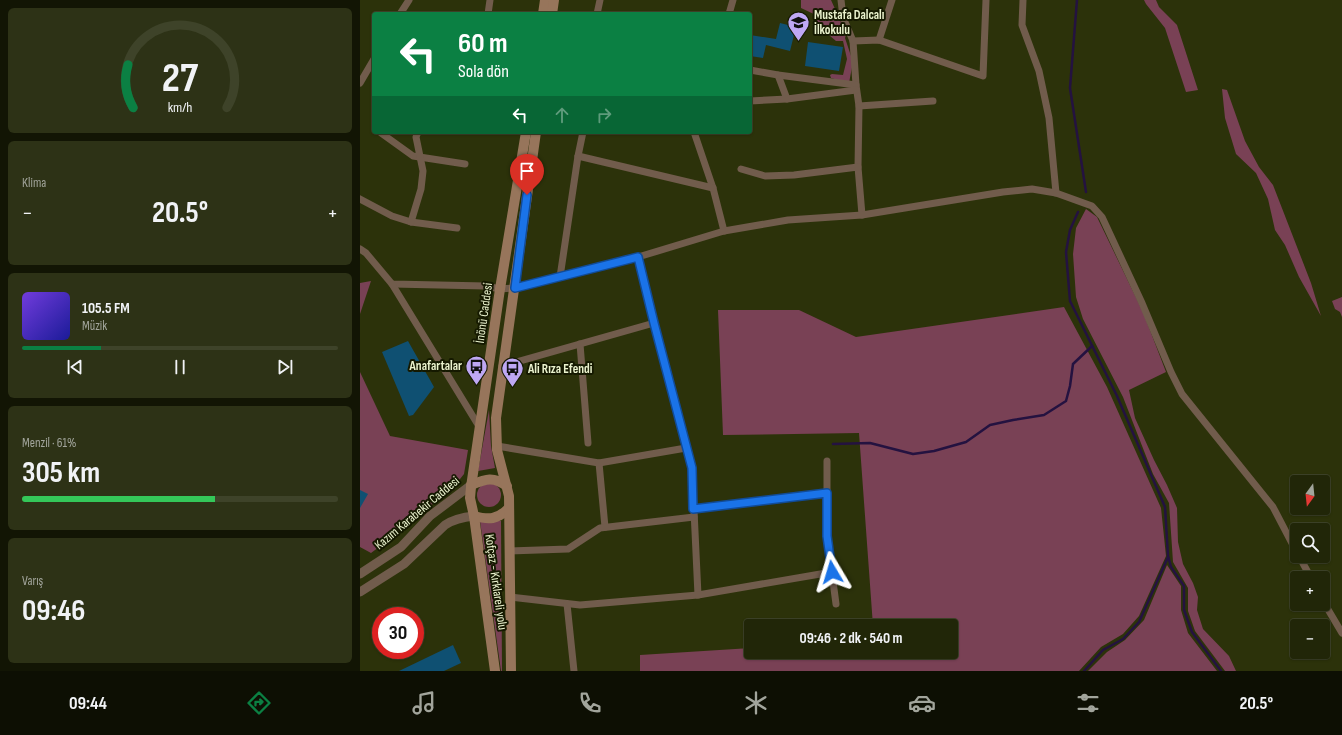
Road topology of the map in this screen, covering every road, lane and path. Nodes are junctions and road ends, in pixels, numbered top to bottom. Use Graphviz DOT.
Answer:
graph roads {
  1 [pos="409,0"];
  2 [pos="490,0"];
  3 [pos="545,0"];
  4 [pos="554,0"];
  5 [pos="600,0"];
  6 [pos="733,0"];
  7 [pos="841,0"];
  8 [pos="892,0"];
  9 [pos="986,0"];
  10 [pos="1024,0"];
  11 [pos="401,12"];
  12 [pos="488,12"];
  13 [pos="543,12"];
  14 [pos="552,12"];
  15 [pos="597,12"];
  16 [pos="730,12"];
  17 [pos="854,40"];
  18 [pos="879,40"];
  19 [pos="372,62"];
  20 [pos="752,70"];
  21 [pos="778,75"];
  22 [pos="360,82"];
  23 [pos="856,88"];
  24 [pos="787,99"];
  25 [pos="752,101"];
  26 [pos="933,101"];
  27 [pos="859,106"];
  28 [pos="382,134"];
  29 [pos="417,134"];
  30 [pos="526,134"];
  31 [pos="536,134"];
  32 [pos="583,134"];
  33 [pos="695,134"];
  34 [pos="578,156"];
  35 [pos="420,157"];
  36 [pos="465,164"];
  37 [pos="858,167"];
  38 [pos="741,169"];
  39 [pos="713,188"];
  40 [pos="1056,193"];
  41 [pos="360,199"];
  42 [pos="862,215"];
  43 [pos="411,222"];
  44 [pos="457,228"];
  45 [pos="724,231"];
  46 [pos="360,249"];
  47 [pos="638,257"];
  48 [pos="560,277"];
  49 [pos="392,284"];
  50 [pos="515,288"];
  51 [pos="500,289"];
  52 [pos="654,323"];
  53 [pos="580,344"];
  54 [pos="502,366"];
  55 [pos="480,428"];
  56 [pos="588,444"];
  57 [pos="497,446"];
  58 [pos="686,448"];
  59 [pos="827,461"];
  60 [pos="598,463"];
  61 [pos="471,485"];
  62 [pos="507,486"];
  63 [pos="827,493"];
  64 [pos="470,498"];
  65 [pos="509,508"];
  66 [pos="694,513"];
  67 [pos="474,516"];
  68 [pos="605,527"];
  69 [pos="1290,539"];
  70 [pos="509,551"];
  71 [pos="832,572"];
  72 [pos="360,574"];
  73 [pos="360,592"];
  74 [pos="698,595"];
  75 [pos="510,597"];
  76 [pos="567,604"];
  77 [pos="836,604"];
  78 [pos="1329,611"];
  79 [pos="1342,633"];
  80 [pos="495,671"];
  81 [pos="511,671"];
  82 [pos="574,671"];
  1 -- 11 [label="street"];
  2 -- 12 [label="street"];
  3 -- 13 [label="main road"];
  4 -- 14 [label="main road"];
  5 -- 15 [label="street"];
  6 -- 16 [label="street"];
  7 -- 17 [label="street"];
  8 -- 18 [label="street"];
  9 -- 18 [label="street"];
  10 -- 40 [label="street"];
  17 -- 18 [label="street"];
  17 -- 23 [label="street"];
  19 -- 22 [label="street"];
  20 -- 21 [label="street"];
  21 -- 23 [label="street"];
  21 -- 24 [label="street"];
  23 -- 24 [label="street"];
  23 -- 27 [label="street"];
  24 -- 25 [label="street"];
  26 -- 27 [label="street"];
  27 -- 37 [label="street"];
  28 -- 35 [label="street"];
  29 -- 35 [label="street"];
  30 -- 51 [label="main road, İnönü Caddesi"];
  31 -- 50 [label="main road, İnönü Caddesi"];
  32 -- 34 [label="street"];
  33 -- 39 [label="street"];
  34 -- 39 [label="street"];
  34 -- 48 [label="street"];
  35 -- 36 [label="street"];
  35 -- 43 [label="street"];
  37 -- 38 [label="street"];
  37 -- 42 [label="street"];
  39 -- 45 [label="street"];
  40 -- 42 [label="street"];
  40 -- 69 [label="street"];
  41 -- 43 [label="street"];
  42 -- 45 [label="street"];
  43 -- 44 [label="street"];
  45 -- 47 [label="street"];
  46 -- 49 [label="street"];
  47 -- 48 [label="street"];
  47 -- 52 [label="street"];
  48 -- 50 [label="street"];
  49 -- 51 [label="street"];
  49 -- 55 [label="street"];
  50 -- 51 [label="street"];
  50 -- 54 [label="main road, İnönü Caddesi"];
  51 -- 55 [label="main road, İnönü Caddesi"];
  52 -- 53 [label="street"];
  52 -- 58 [label="street"];
  53 -- 54 [label="street"];
  53 -- 56 [label="street"];
  54 -- 57 [label="main road, İnönü Caddesi"];
  55 -- 61 [label="main road, İnönü Caddesi"];
  57 -- 60 [label="street"];
  57 -- 62 [label="main road, İnönü Caddesi"];
  58 -- 60 [label="street"];
  58 -- 66 [label="street"];
  59 -- 63 [label="street"];
  60 -- 68 [label="street"];
  61 -- 62 [label="main road"];
  61 -- 64 [label="main road, İnönü Caddesi"];
  61 -- 72 [label="street, Kazım Karabekir Caddesi"];
  62 -- 65 [label="main road, İnönü Caddesi"];
  63 -- 66 [label="street"];
  63 -- 71 [label="street"];
  64 -- 67 [label="main road, Kofçaz - Kırklareli yolu"];
  65 -- 67 [label="main road"];
  65 -- 70 [label="main road"];
  66 -- 68 [label="street"];
  66 -- 74 [label="street"];
  67 -- 73 [label="street, Kazım Karabekir Caddesi"];
  67 -- 80 [label="main road, Kofçaz - Kırklareli yolu"];
  68 -- 70 [label="street"];
  70 -- 75 [label="main road"];
  71 -- 74 [label="street"];
  71 -- 77 [label="street"];
  74 -- 76 [label="street"];
  75 -- 76 [label="street"];
  75 -- 81 [label="main road"];
  76 -- 82 [label="street"];
  78 -- 79 [label="street"];
}
